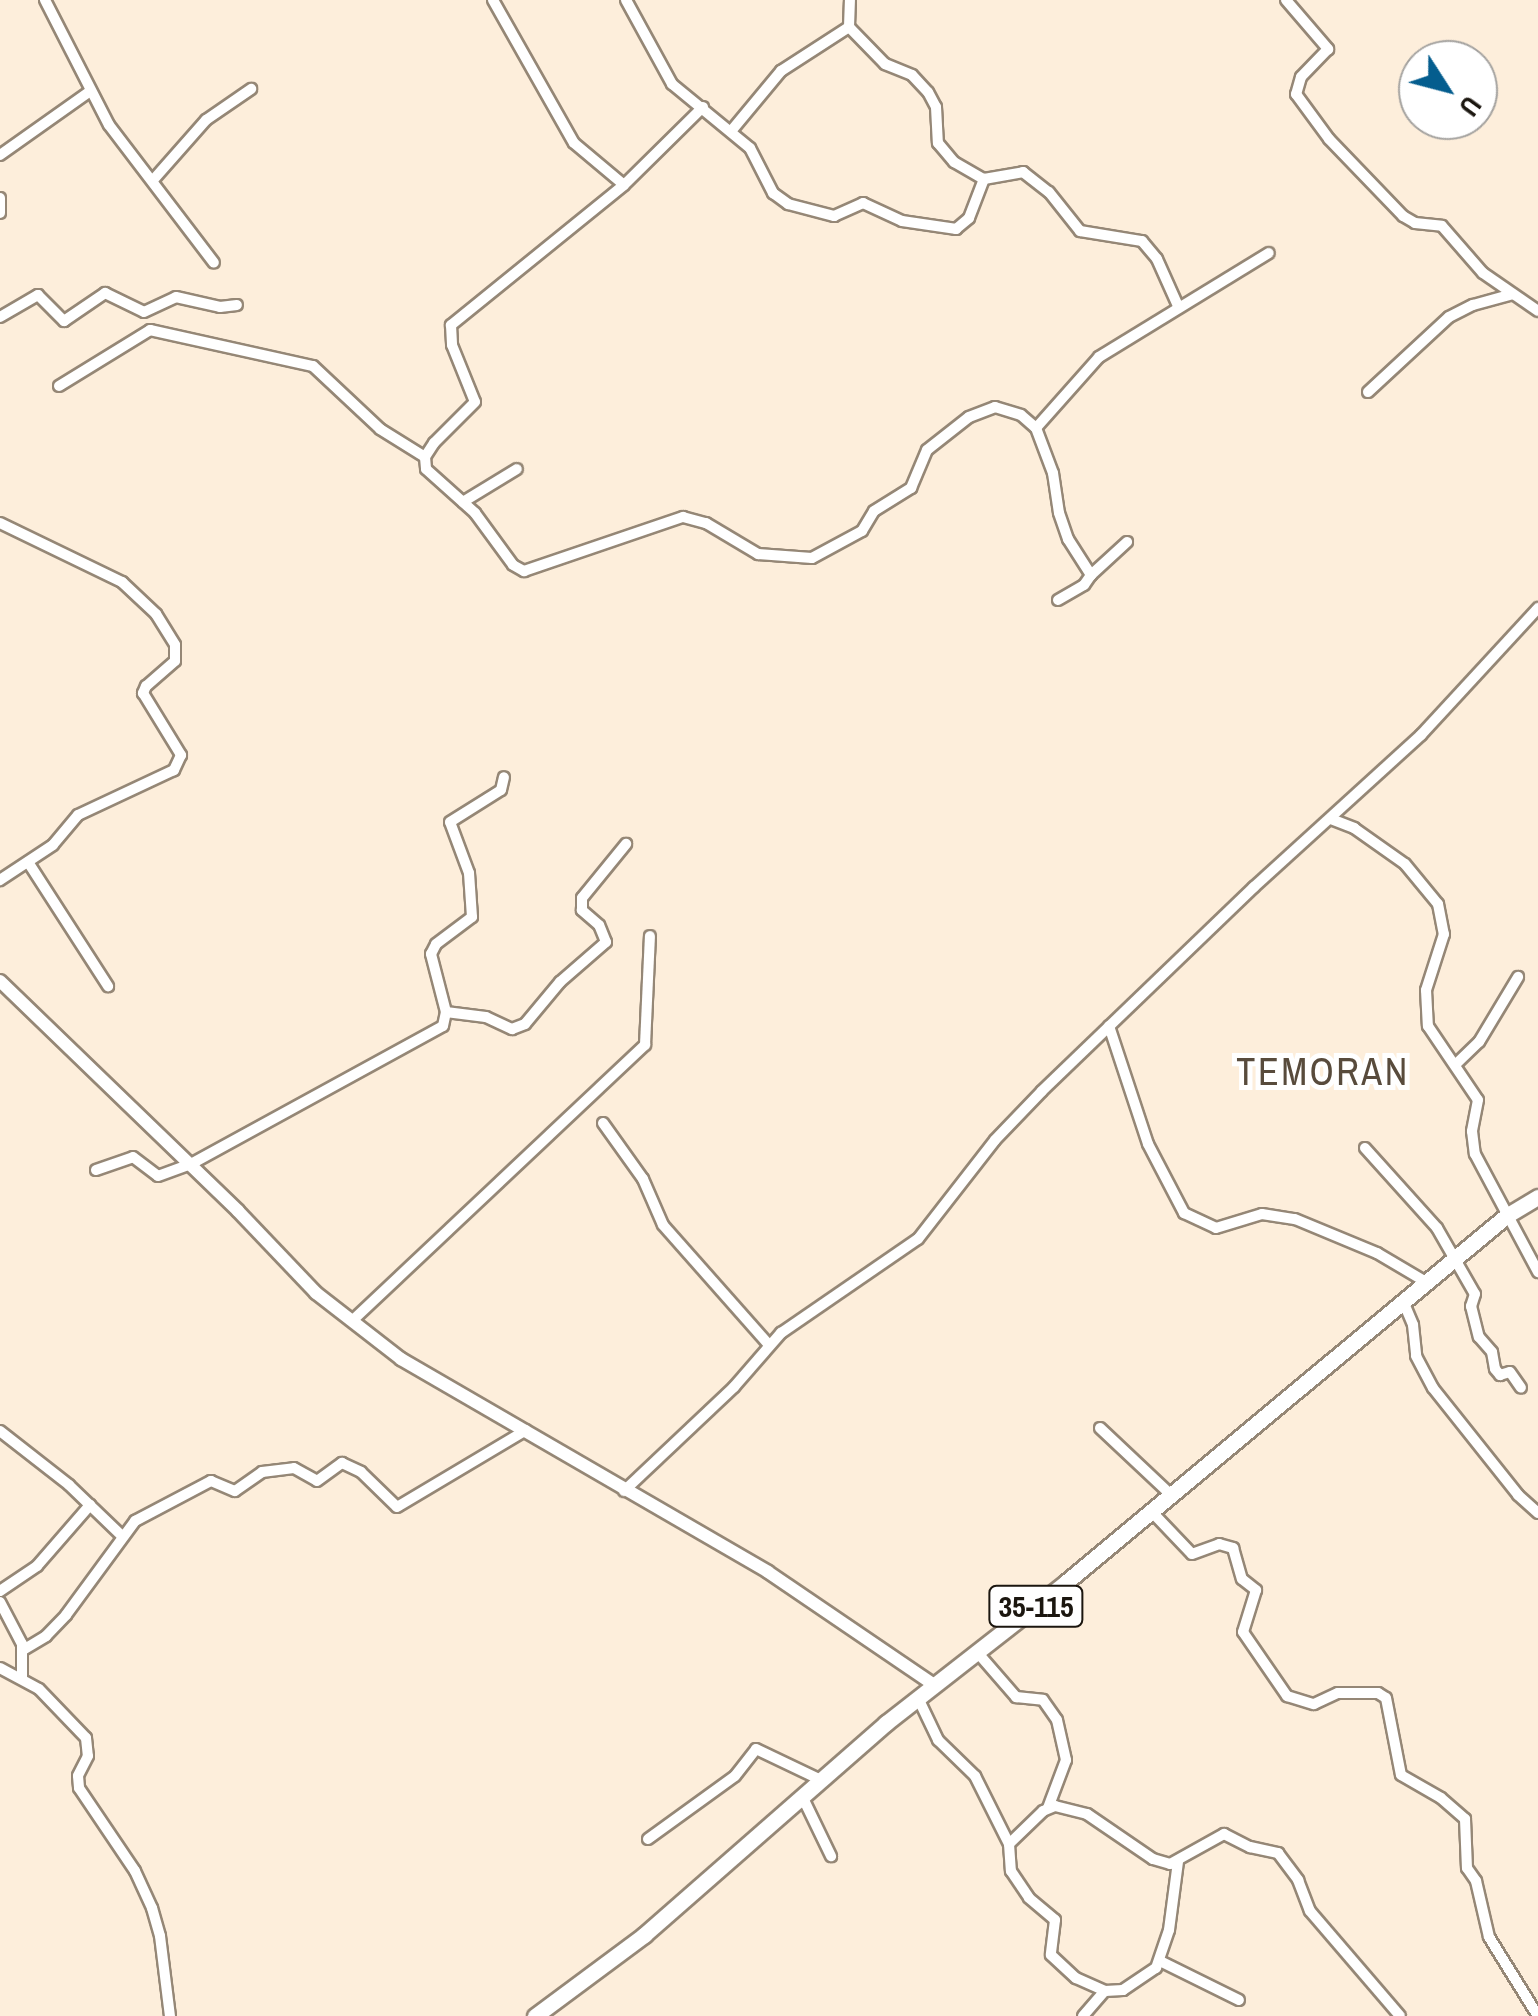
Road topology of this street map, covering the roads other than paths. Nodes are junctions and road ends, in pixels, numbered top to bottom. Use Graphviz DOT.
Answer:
graph roads {
  1 [pos="45,0"];
  2 [pos="510,0"];
  3 [pos="626,0"];
  4 [pos="850,0"];
  5 [pos="1286,0"];
  6 [pos="495,4"];
  7 [pos="848,27"];
  8 [pos="251,90"];
  9 [pos="89,92"];
  10 [pos="703,108"];
  11 [pos="732,130"];
  12 [pos="0,156"];
  13 [pos="154,179"];
  14 [pos="984,179"];
  15 [pos="624,185"];
  16 [pos="0,198"];
  17 [pos="0,213"];
  18 [pos="1268,253"];
  19 [pos="214,263"];
  20 [pos="1512,294"];
  21 [pos="237,304"];
  22 [pos="1178,306"];
  23 [pos="1538,312"];
  24 [pos="0,316"];
  25 [pos="59,386"];
  26 [pos="1368,392"];
  27 [pos="1036,428"];
  28 [pos="425,457"];
  29 [pos="517,469"];
  30 [pos="464,502"];
  31 [pos="0,523"];
  32 [pos="1127,542"];
  33 [pos="1092,575"];
  34 [pos="1058,600"];
  35 [pos="1538,608"];
  36 [pos="504,776"];
  37 [pos="1330,818"];
  38 [pos="626,844"];
  39 [pos="28,862"];
  40 [pos="0,880"];
  41 [pos="650,936"];
  42 [pos="1518,977"];
  43 [pos="1,983"];
  44 [pos="108,986"];
  45 [pos="446,1012"];
  46 [pos="1109,1026"];
  47 [pos="1456,1064"];
  48 [pos="603,1123"];
  49 [pos="1365,1148"];
  50 [pos="191,1164"];
  51 [pos="96,1170"];
  52 [pos="1538,1197"];
  53 [pos="1506,1216"];
  54 [pos="1455,1258"];
  55 [pos="1538,1272"];
  56 [pos="1426,1282"];
  57 [pos="1403,1301"];
  58 [pos="352,1320"];
  59 [pos="769,1345"];
  60 [pos="1520,1388"];
  61 [pos="1100,1428"];
  62 [pos="0,1430"];
  63 [pos="526,1430"];
  64 [pos="624,1491"];
  65 [pos="1170,1495"];
  66 [pos="90,1505"];
  67 [pos="1152,1511"];
  68 [pos="1538,1512"];
  69 [pos="122,1535"];
  70 [pos="0,1592"];
  71 [pos="0,1602"];
  72 [pos="23,1650"];
  73 [pos="977,1652"];
  74 [pos="3,1669"];
  75 [pos="22,1678"];
  76 [pos="0,1682"];
  77 [pos="934,1685"];
  78 [pos="918,1698"];
  79 [pos="822,1780"];
  80 [pos="802,1796"];
  81 [pos="1048,1808"];
  82 [pos="648,1840"];
  83 [pos="1009,1844"];
  84 [pos="830,1856"];
  85 [pos="1178,1862"];
  86 [pos="1160,1961"];
  87 [pos="1105,1991"];
  88 [pos="1239,2000"];
  89 [pos="170,2016"];
  90 [pos="535,2016"];
  91 [pos="1083,2016"];
  92 [pos="1400,2016"];
  93 [pos="1538,2016"];
  1 -- 9 [label="street"];
  2 -- 6 [label="street"];
  3 -- 10 [label="street"];
  4 -- 7 [label="street"];
  5 -- 20 [label="street"];
  6 -- 15 [label="street"];
  7 -- 11 [label="street"];
  7 -- 14 [label="street"];
  8 -- 13 [label="street"];
  9 -- 12 [label="street"];
  9 -- 13 [label="street"];
  10 -- 11 [label="street"];
  10 -- 15 [label="street"];
  11 -- 14 [label="street"];
  13 -- 19 [label="street"];
  14 -- 22 [label="street"];
  15 -- 28 [label="street"];
  16 -- 17 [label="street"];
  18 -- 22 [label="street"];
  20 -- 23 [label="street"];
  20 -- 26 [label="street"];
  21 -- 24 [label="street"];
  22 -- 27 [label="street"];
  25 -- 28 [label="street"];
  27 -- 30 [label="street"];
  27 -- 33 [label="street"];
  28 -- 30 [label="street"];
  29 -- 30 [label="street"];
  31 -- 39 [label="street"];
  32 -- 33 [label="street"];
  33 -- 34 [label="street"];
  35 -- 37 [label="street"];
  36 -- 45 [label="street"];
  37 -- 46 [label="street"];
  37 -- 47 [label="street"];
  38 -- 45 [label="street"];
  39 -- 40 [label="street"];
  39 -- 44 [label="street"];
  41 -- 58 [label="street"];
  42 -- 47 [label="street"];
  43 -- 50 [label="street"];
  45 -- 50 [label="street"];
  46 -- 56 [label="street"];
  46 -- 59 [label="street"];
  47 -- 53 [label="street"];
  48 -- 59 [label="street"];
  49 -- 54 [label="street"];
  50 -- 51 [label="street"];
  50 -- 58 [label="street"];
  52 -- 53 [label="main road, 35-115"];
  53 -- 54 [label="main road, 35-115"];
  53 -- 55 [label="street"];
  54 -- 56 [label="main road, 35-115"];
  54 -- 60 [label="street"];
  56 -- 57 [label="main road, 35-115"];
  57 -- 65 [label="main road, 35-115"];
  57 -- 68 [label="street"];
  58 -- 63 [label="street"];
  59 -- 64 [label="street"];
  61 -- 65 [label="street"];
  62 -- 66 [label="street"];
  63 -- 64 [label="street"];
  63 -- 69 [label="street"];
  64 -- 77 [label="street"];
  65 -- 67 [label="main road, 35-115"];
  66 -- 69 [label="street"];
  66 -- 70 [label="street"];
  67 -- 73 [label="main road, 35-115"];
  67 -- 93 [label="street"];
  69 -- 72 [label="street"];
  71 -- 72 [label="street"];
  72 -- 75 [label="street"];
  73 -- 77 [label="main road, 35-115"];
  73 -- 81 [label="street"];
  74 -- 75 [label="street"];
  74 -- 76 [label="street"];
  75 -- 89 [label="street"];
  77 -- 78 [label="main road, 35-115"];
  78 -- 79 [label="main road, 35-115"];
  78 -- 83 [label="street"];
  79 -- 80 [label="main road, 35-115"];
  79 -- 82 [label="street"];
  80 -- 84 [label="street"];
  80 -- 90 [label="main road, 35-115"];
  81 -- 83 [label="street"];
  81 -- 85 [label="street"];
  83 -- 87 [label="street"];
  85 -- 86 [label="street"];
  85 -- 92 [label="street"];
  86 -- 87 [label="street"];
  86 -- 88 [label="street"];
  87 -- 91 [label="street"];
}
